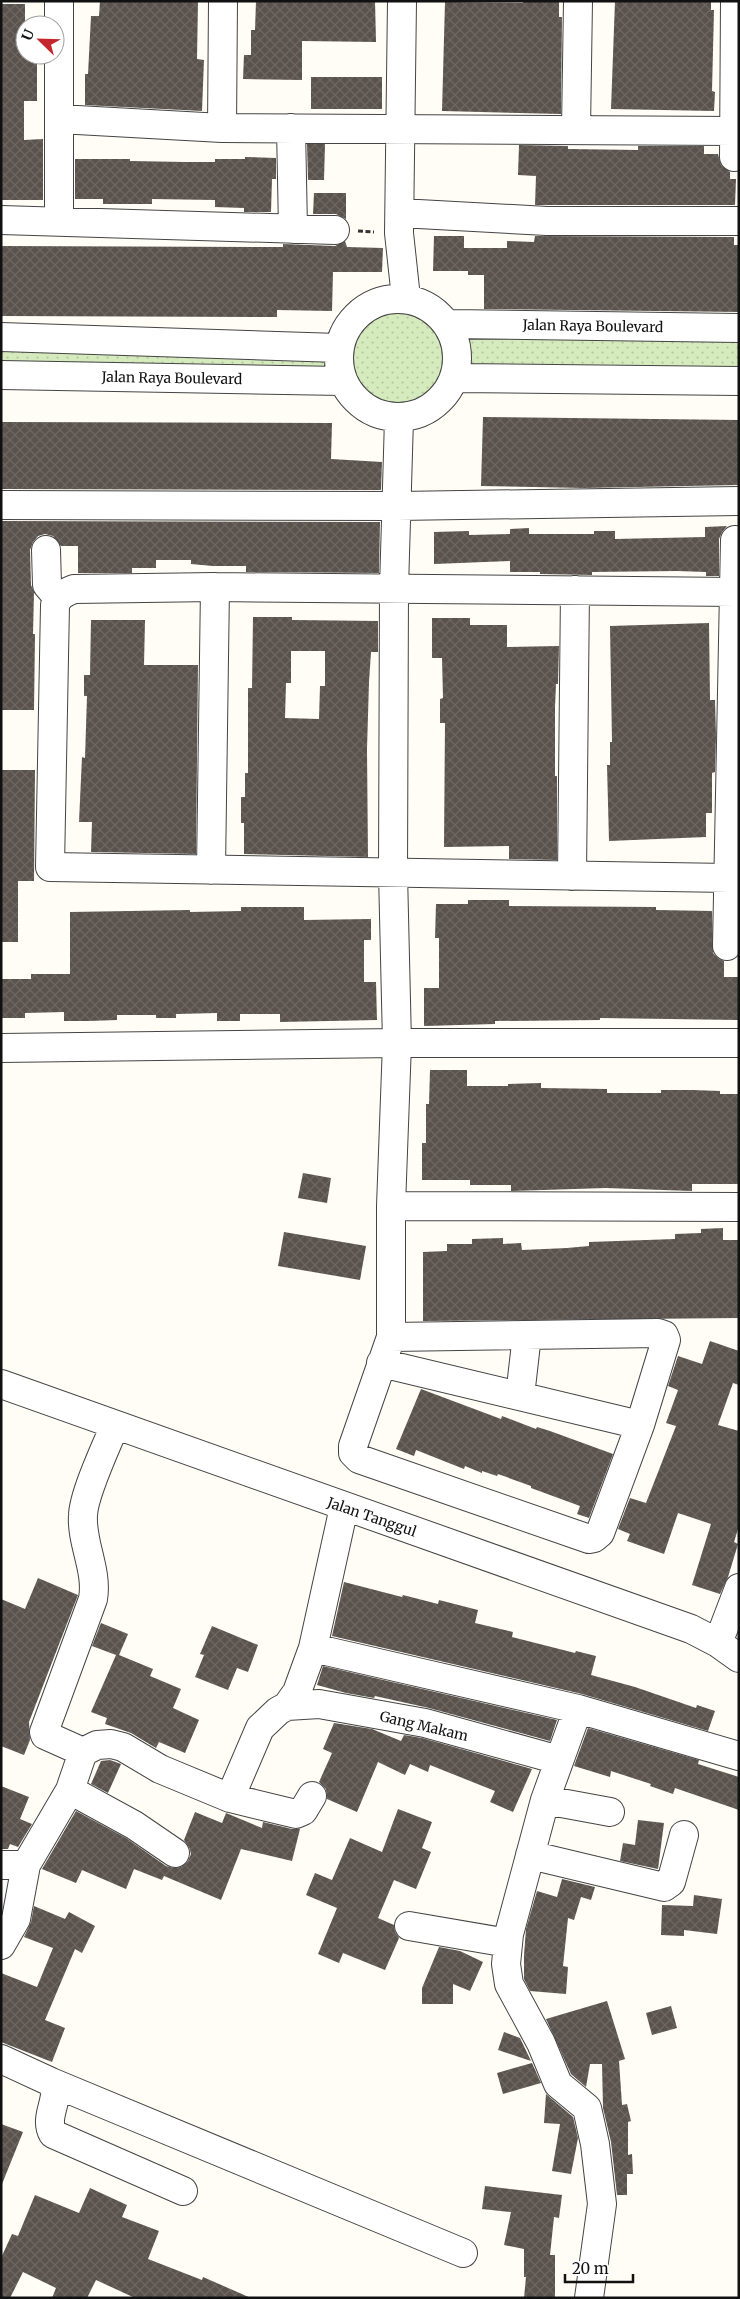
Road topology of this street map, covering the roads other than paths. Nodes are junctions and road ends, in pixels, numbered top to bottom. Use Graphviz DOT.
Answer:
graph roads {
  1 [pos="59,1"];
  2 [pos="223,1"];
  3 [pos="402,1"];
  4 [pos="578,1"];
  5 [pos="736,1"];
  6 [pos="59,119"];
  7 [pos="222,128"];
  8 [pos="291,128"];
  9 [pos="402,128"];
  10 [pos="576,130"];
  11 [pos="1,220"];
  12 [pos="59,221"];
  13 [pos="739,222"];
  14 [pos="400,223"];
  15 [pos="293,229"];
  16 [pos="335,230"];
  17 [pos="406,298"];
  18 [pos="448,324"];
  19 [pos="739,328"];
  20 [pos="1,337"];
  21 [pos="338,348"];
  22 [pos="1,375"];
  23 [pos="455,378"];
  24 [pos="739,380"];
  25 [pos="342,382"];
  26 [pos="399,419"];
  27 [pos="739,501"];
  28 [pos="1,505"];
  29 [pos="398,506"];
  30 [pos="735,540"];
  31 [pos="46,550"];
  32 [pos="215,587"];
  33 [pos="394,588"];
  34 [pos="575,590"];
  35 [pos="736,592"];
  36 [pos="58,598"];
  37 [pos="211,870"];
  38 [pos="393,873"];
  39 [pos="572,876"];
  40 [pos="729,878"];
  41 [pos="728,946"];
  42 [pos="397,1043"];
  43 [pos="739,1043"];
  44 [pos="1,1048"];
  45 [pos="391,1206"];
  46 [pos="739,1207"];
  47 [pos="526,1335"];
  48 [pos="391,1337"];
  49 [pos="381,1363"];
  50 [pos="1,1384"];
  51 [pos="520,1396"];
  52 [pos="115,1425"];
  53 [pos="640,1425"];
  54 [pos="344,1507"];
  55 [pos="739,1588"];
  56 [pos="313,1648"];
  57 [pos="728,1650"];
  58 [pos="287,1706"];
  59 [pos="578,1709"];
  60 [pos="83,1752"];
  61 [pos="739,1756"];
  62 [pos="559,1760"];
  63 [pos="70,1790"];
  64 [pos="312,1796"];
  65 [pos="230,1798"];
  66 [pos="544,1800"];
  67 [pos="610,1812"];
  68 [pos="684,1835"];
  69 [pos="175,1853"];
  70 [pos="530,1855"];
  71 [pos="14,1865"];
  72 [pos="409,1926"];
  73 [pos="508,1943"];
  74 [pos="1,1945"];
  75 [pos="1,2059"];
  76 [pos="51,2082"];
  77 [pos="183,2191"];
  78 [pos="463,2254"];
  79 [pos="589,2298"];
  1 -- 6 [label="street"];
  2 -- 7 [label="street"];
  3 -- 9 [label="street"];
  4 -- 10 [label="street"];
  5 -- 10 [label="street"];
  6 -- 7 [label="street"];
  6 -- 12 [label="street"];
  7 -- 8 [label="street"];
  8 -- 9 [label="street"];
  8 -- 15 [label="street"];
  9 -- 10 [label="street"];
  9 -- 14 [label="street"];
  11 -- 12 [label="street"];
  12 -- 15 [label="street"];
  13 -- 14 [label="street"];
  14 -- 17 [label="street"];
  15 -- 16 [label="street"];
  17 -- 18 [label="street"];
  17 -- 21 [label="street"];
  18 -- 19 [label="street, Jalan Raya Boulevard"];
  18 -- 23 [label="street"];
  20 -- 21 [label="street"];
  21 -- 25 [label="street"];
  22 -- 25 [label="street, Jalan Raya Boulevard"];
  23 -- 24 [label="street"];
  23 -- 26 [label="street"];
  25 -- 26 [label="street"];
  26 -- 29 [label="street"];
  27 -- 29 [label="street"];
  28 -- 29 [label="street"];
  29 -- 33 [label="street"];
  30 -- 35 [label="street"];
  31 -- 36 [label="street"];
  32 -- 33 [label="street"];
  32 -- 36 [label="street"];
  32 -- 37 [label="street"];
  33 -- 34 [label="street"];
  33 -- 38 [label="street"];
  34 -- 35 [label="street"];
  34 -- 39 [label="street"];
  35 -- 40 [label="street"];
  36 -- 37 [label="street"];
  37 -- 38 [label="street"];
  38 -- 39 [label="street"];
  38 -- 42 [label="street"];
  39 -- 40 [label="street"];
  40 -- 41 [label="street"];
  42 -- 43 [label="street"];
  42 -- 44 [label="street"];
  42 -- 45 [label="street"];
  45 -- 46 [label="street"];
  45 -- 48 [label="street"];
  47 -- 48 [label="street"];
  47 -- 51 [label="street"];
  47 -- 53 [label="street"];
  48 -- 49 [label="street"];
  49 -- 51 [label="street"];
  49 -- 53 [label="street"];
  50 -- 52 [label="street, Jalan Tanggul"];
  51 -- 53 [label="street"];
  52 -- 54 [label="street, Jalan Tanggul"];
  52 -- 60 [label="street"];
  54 -- 56 [label="street"];
  54 -- 57 [label="street, Jalan Tanggul"];
  55 -- 57 [label="street"];
  56 -- 58 [label="street"];
  56 -- 59 [label="street"];
  58 -- 62 [label="street, Gang Makam"];
  58 -- 65 [label="street"];
  59 -- 61 [label="street"];
  59 -- 62 [label="street"];
  60 -- 63 [label="street"];
  60 -- 65 [label="street"];
  62 -- 66 [label="street"];
  63 -- 69 [label="street"];
  63 -- 71 [label="street"];
  64 -- 65 [label="street"];
  66 -- 67 [label="street"];
  66 -- 70 [label="street"];
  68 -- 70 [label="street"];
  70 -- 73 [label="street"];
  71 -- 74 [label="street"];
  72 -- 73 [label="street"];
  73 -- 79 [label="street"];
  75 -- 76 [label="street"];
  76 -- 77 [label="street"];
  76 -- 78 [label="street"];
}
